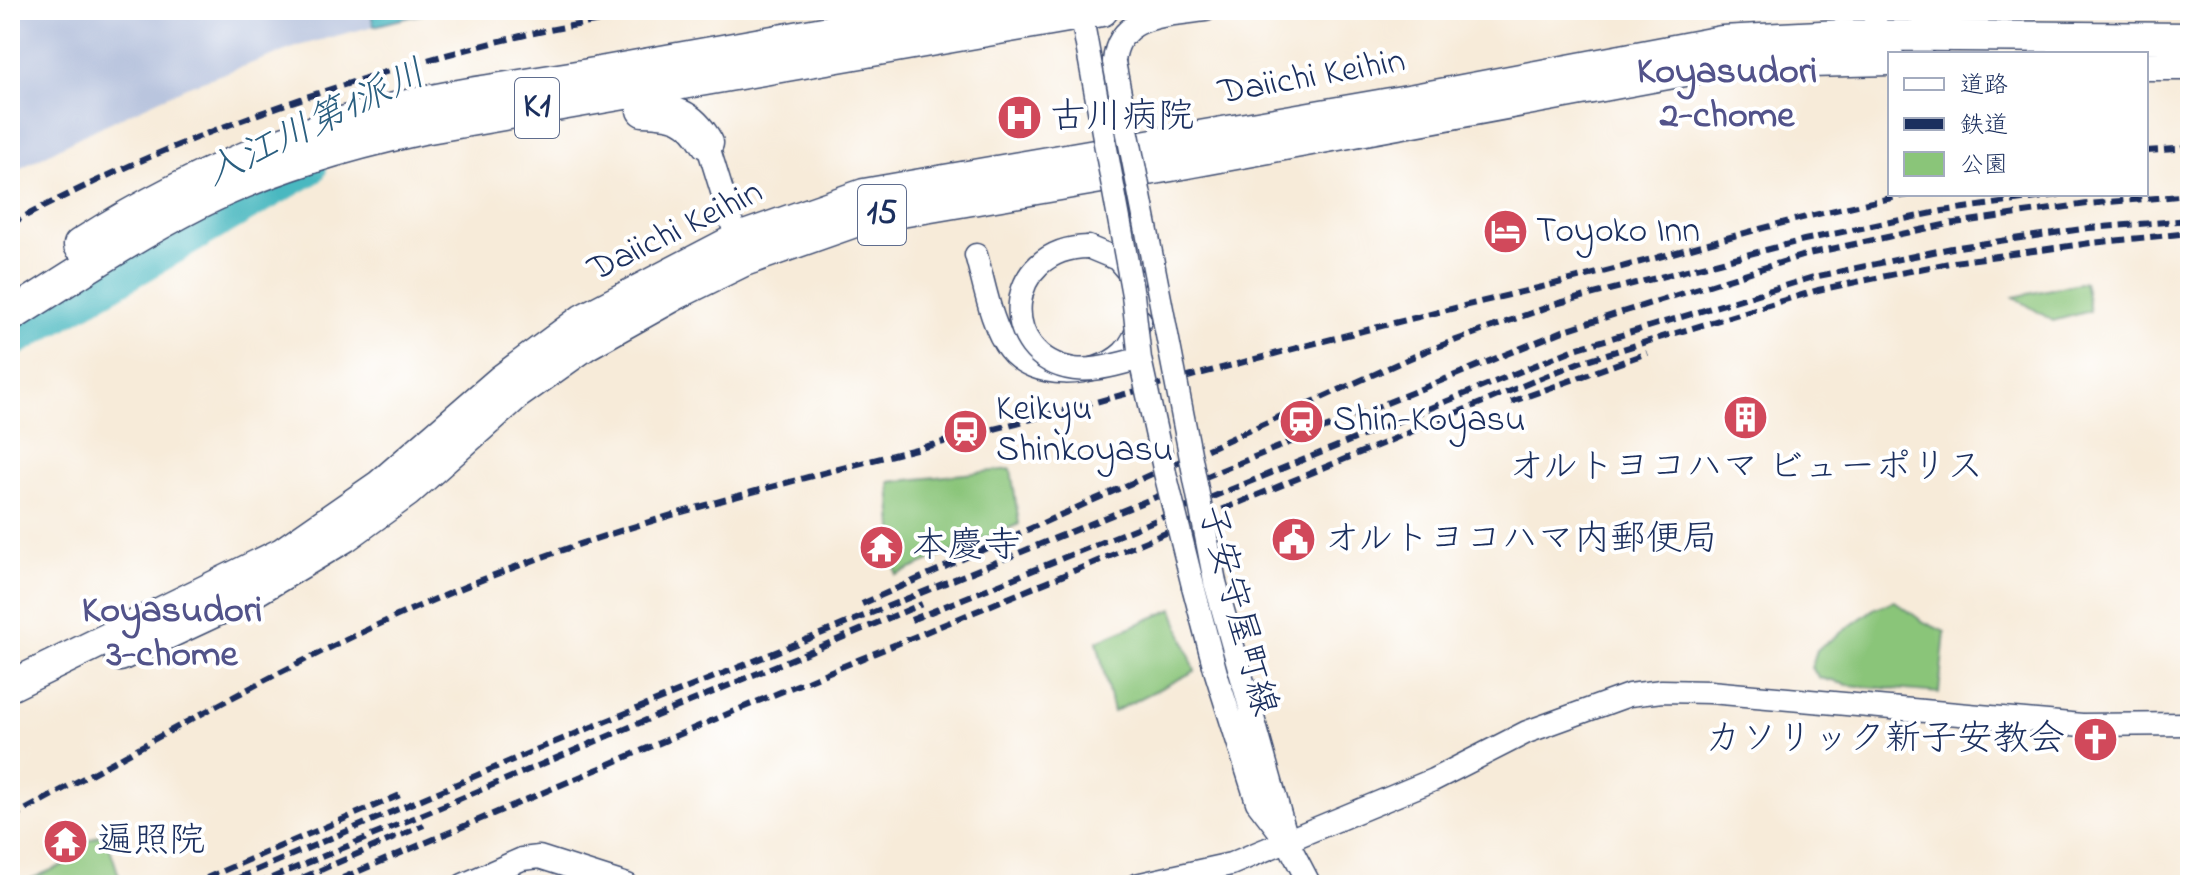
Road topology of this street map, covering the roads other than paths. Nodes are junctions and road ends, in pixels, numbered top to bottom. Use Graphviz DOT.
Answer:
graph roads {
  1 [pos="846,10"];
  2 [pos="952,10"];
  3 [pos="1080,10"];
  4 [pos="1103,10"];
  5 [pos="1206,10"];
  6 [pos="2190,38"];
  7 [pos="1880,41"];
  8 [pos="1114,62"];
  9 [pos="2148,65"];
  10 [pos="2190,65"];
  11 [pos="729,95"];
  12 [pos="643,110"];
  13 [pos="369,115"];
  14 [pos="707,143"];
  15 [pos="157,226"];
  16 [pos="740,250"];
  17 [pos="976,255"];
  18 [pos="10,290"];
  19 [pos="10,316"];
  20 [pos="1140,359"];
  21 [pos="1204,584"];
  22 [pos="10,686"];
  23 [pos="10,708"];
  24 [pos="2190,724"];
  25 [pos="1287,841"];
  26 [pos="463,885"];
  27 [pos="627,885"];
  28 [pos="1136,885"];
  29 [pos="1310,885"];
  1 -- 13 [label="highway"];
  2 -- 13 [label="highway, K1"];
  3 -- 20 [label="street, 子安守屋町線, bridge"];
  4 -- 8 [label="street, 子安守屋町線"];
  4 -- 15 [label="highway, K1"];
  5 -- 8 [label="street"];
  6 -- 7 [label="highway, Daiichi Keihin / 15"];
  7 -- 16 [label="highway, Daiichi Keihin / 15"];
  8 -- 21 [label="street, 子安守屋町線, bridge"];
  9 -- 10 [label="highway"];
  11 -- 12 [label="highway"];
  12 -- 14 [label="highway"];
  12 -- 15 [label="highway"];
  13 -- 18 [label="highway, K1"];
  14 -- 16 [label="street"];
  15 -- 19 [label="highway, K1"];
  16 -- 22 [label="highway, Daiichi Keihin / 15"];
  16 -- 23 [label="highway, Daiichi Keihin / 15"];
  17 -- 20 [label="street, bridge"];
  20 -- 21 [label="street, 子安守屋町線, bridge"];
  21 -- 25 [label="street, 子安守屋町線"];
  24 -- 25 [label="street"];
  25 -- 28 [label="street"];
  25 -- 29 [label="street, 子安守屋町線"];
  26 -- 27 [label="street"];
}
